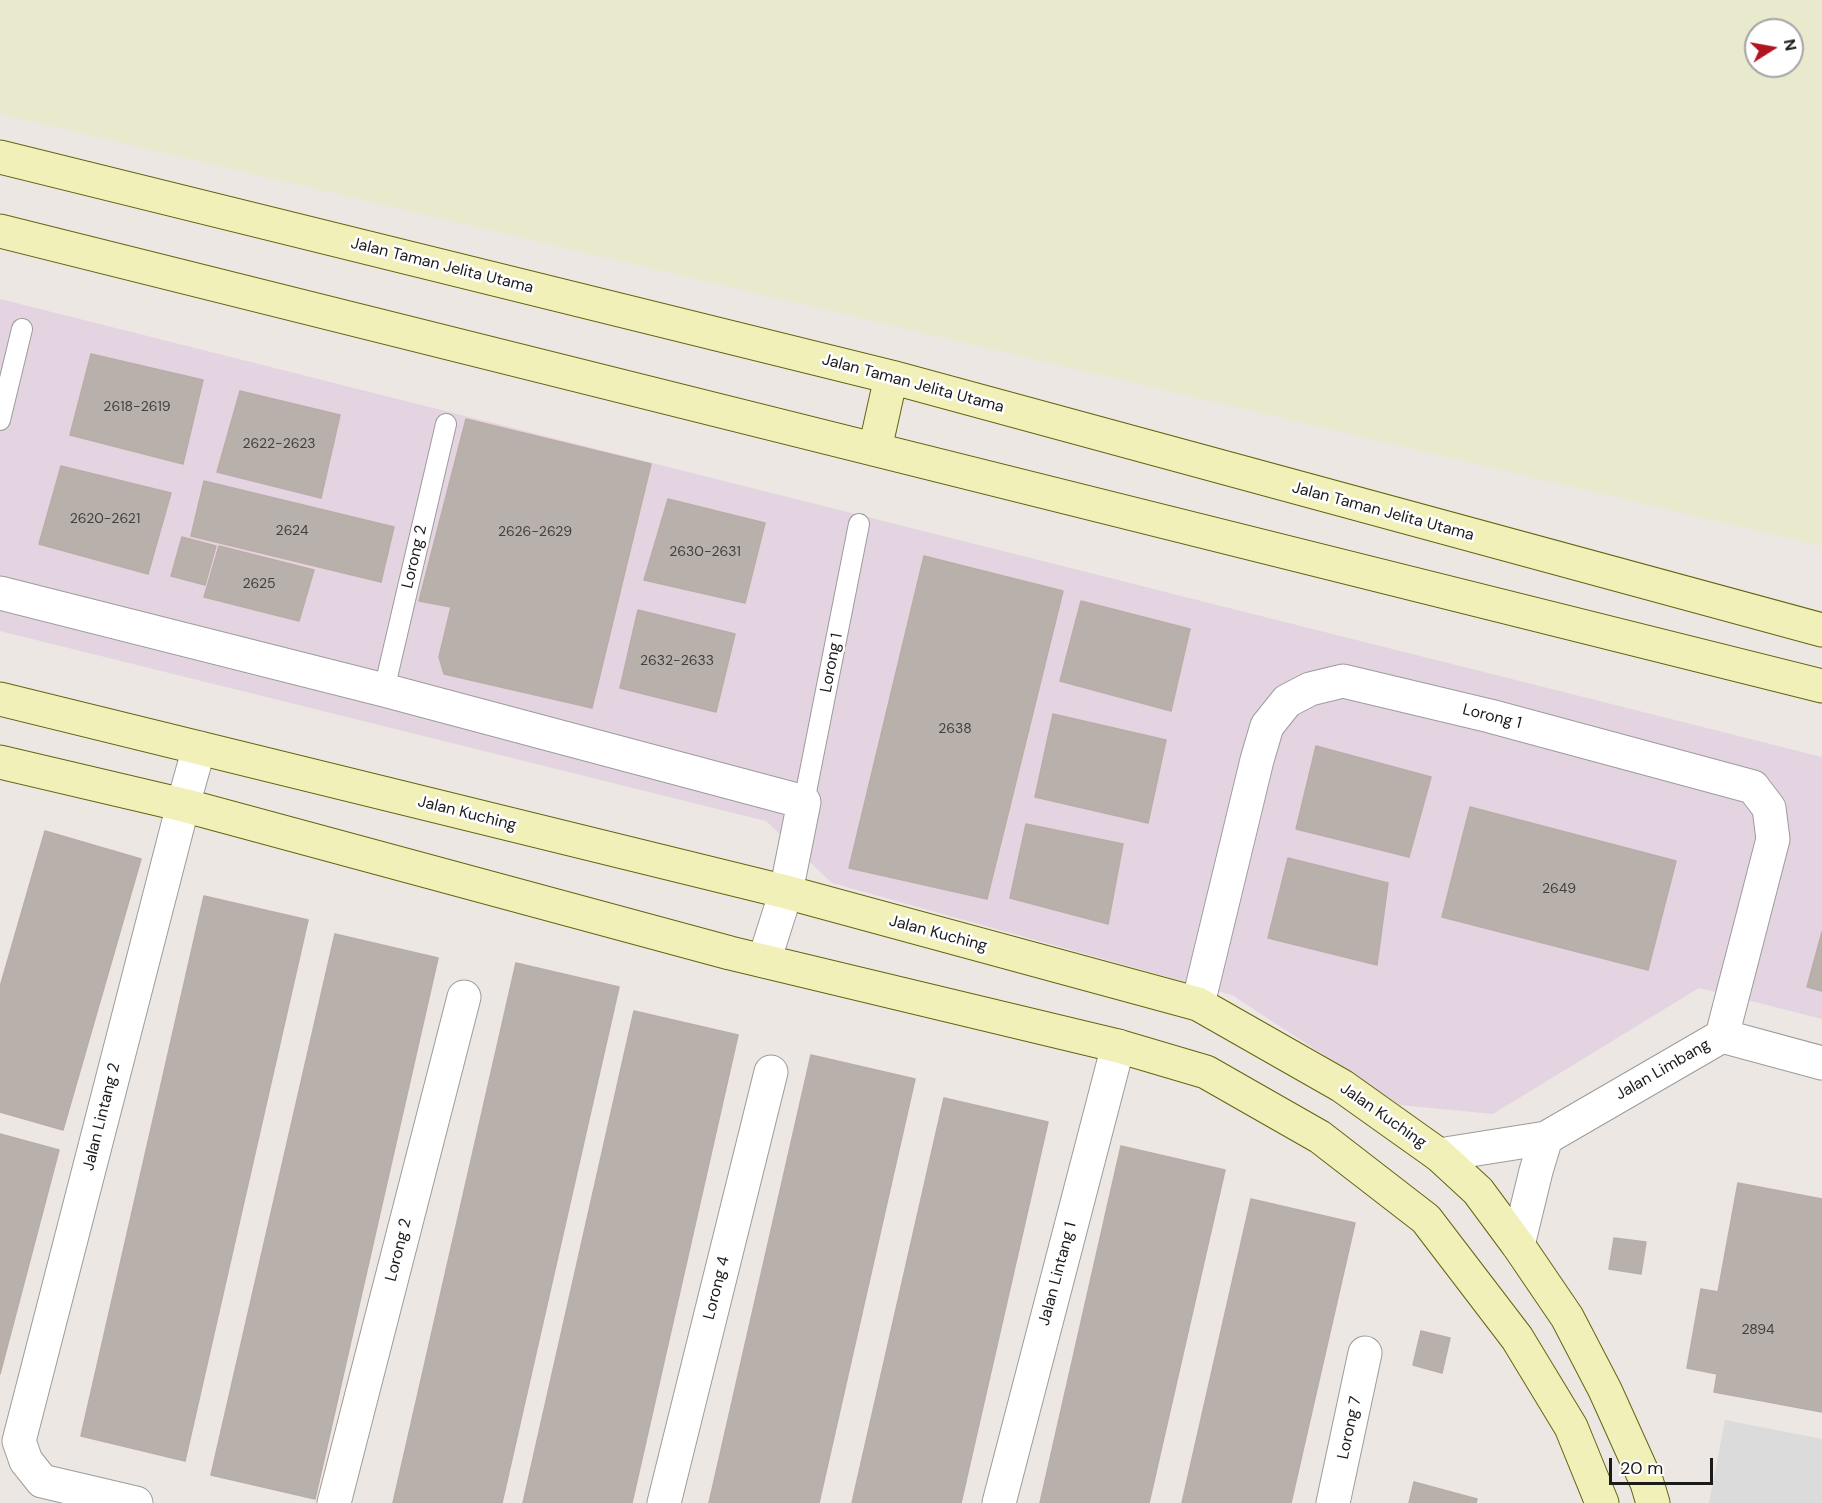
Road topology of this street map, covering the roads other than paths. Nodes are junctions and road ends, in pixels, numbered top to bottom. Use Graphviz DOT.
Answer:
graph roads {
  1 [pos="0,157"];
  2 [pos="0,231"];
  3 [pos="22,329"];
  4 [pos="891,377"];
  5 [pos="0,420"];
  6 [pos="446,424"];
  7 [pos="875,449"];
  8 [pos="859,524"];
  9 [pos="0,593"];
  10 [pos="1822,630"];
  11 [pos="1822,686"];
  12 [pos="384,690"];
  13 [pos="0,699"];
  14 [pos="200,748"];
  15 [pos="0,762"];
  16 [pos="804,802"];
  17 [pos="183,805"];
  18 [pos="786,892"];
  19 [pos="764,961"];
  20 [pos="464,997"];
  21 [pos="1198,1004"];
  22 [pos="1722,1036"];
  23 [pos="1118,1046"];
  24 [pos="1822,1063"];
  25 [pos="771,1072"];
  26 [pos="1546,1138"];
  27 [pos="1439,1155"];
  28 [pos="1518,1245"];
  29 [pos="1365,1353"];
  30 [pos="136,1503"];
  31 [pos="334,1503"];
  32 [pos="664,1503"];
  33 [pos="999,1503"];
  34 [pos="1334,1503"];
  35 [pos="1602,1503"];
  36 [pos="1653,1503"];
  1 -- 4 [label="street, Jalan Taman Jelita Utama"];
  2 -- 7 [label="street"];
  3 -- 5 [label="lane"];
  4 -- 7 [label="street"];
  4 -- 10 [label="street, Jalan Taman Jelita Utama"];
  6 -- 12 [label="lane, Lorong 2"];
  7 -- 11 [label="street"];
  8 -- 16 [label="lane, Lorong 1"];
  9 -- 12 [label="street"];
  12 -- 16 [label="street"];
  13 -- 14 [label="street, Jalan Kuching"];
  14 -- 17 [label="street, Jalan Lintang 2"];
  14 -- 18 [label="street, Jalan Kuching"];
  15 -- 17 [label="street"];
  16 -- 18 [label="street"];
  17 -- 19 [label="street"];
  17 -- 30 [label="street, Jalan Lintang 2"];
  18 -- 19 [label="street"];
  18 -- 21 [label="street, Jalan Kuching"];
  19 -- 23 [label="street"];
  20 -- 31 [label="street, Lorong 2"];
  21 -- 22 [label="street, Lorong 1"];
  21 -- 27 [label="street, Jalan Kuching"];
  22 -- 24 [label="street, Jalan Limbang"];
  22 -- 26 [label="street, Jalan Limbang"];
  23 -- 33 [label="street, Jalan Lintang 1"];
  23 -- 35 [label="street"];
  25 -- 32 [label="street, Lorong 4"];
  26 -- 27 [label="street, Jalan Limbang"];
  26 -- 28 [label="street"];
  27 -- 28 [label="street, Jalan Kuching"];
  28 -- 36 [label="street, Jalan Kuching"];
  29 -- 34 [label="street, Lorong 7"];
}
